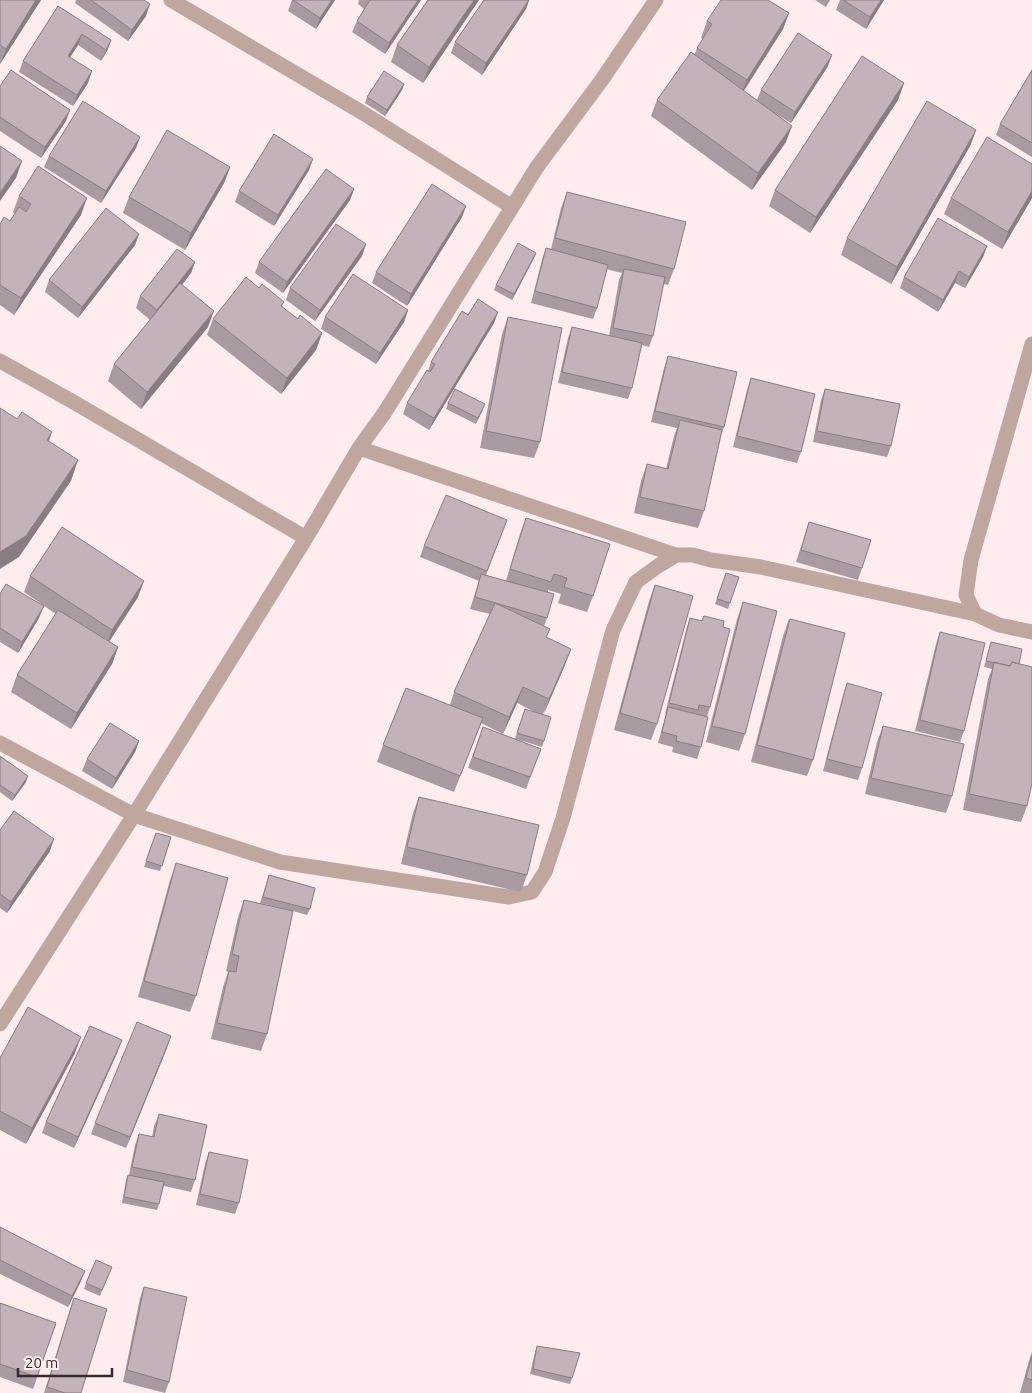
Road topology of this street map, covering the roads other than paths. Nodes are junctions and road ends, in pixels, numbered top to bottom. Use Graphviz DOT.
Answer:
graph roads {
  1 [pos="171,0"];
  2 [pos="656,0"];
  3 [pos="512,207"];
  4 [pos="1032,344"];
  5 [pos="0,361"];
  6 [pos="359,448"];
  7 [pos="306,538"];
  8 [pos="676,555"];
  9 [pos="975,614"];
  10 [pos="1032,632"];
  11 [pos="0,743"];
  12 [pos="134,815"];
  13 [pos="0,1024"];
  1 -- 3 [label="street"];
  2 -- 3 [label="street"];
  3 -- 6 [label="street"];
  4 -- 9 [label="street"];
  5 -- 7 [label="street"];
  6 -- 7 [label="street"];
  6 -- 8 [label="street"];
  7 -- 12 [label="street"];
  8 -- 9 [label="street"];
  8 -- 12 [label="street"];
  9 -- 10 [label="street"];
  11 -- 12 [label="street"];
  12 -- 13 [label="street"];
}
